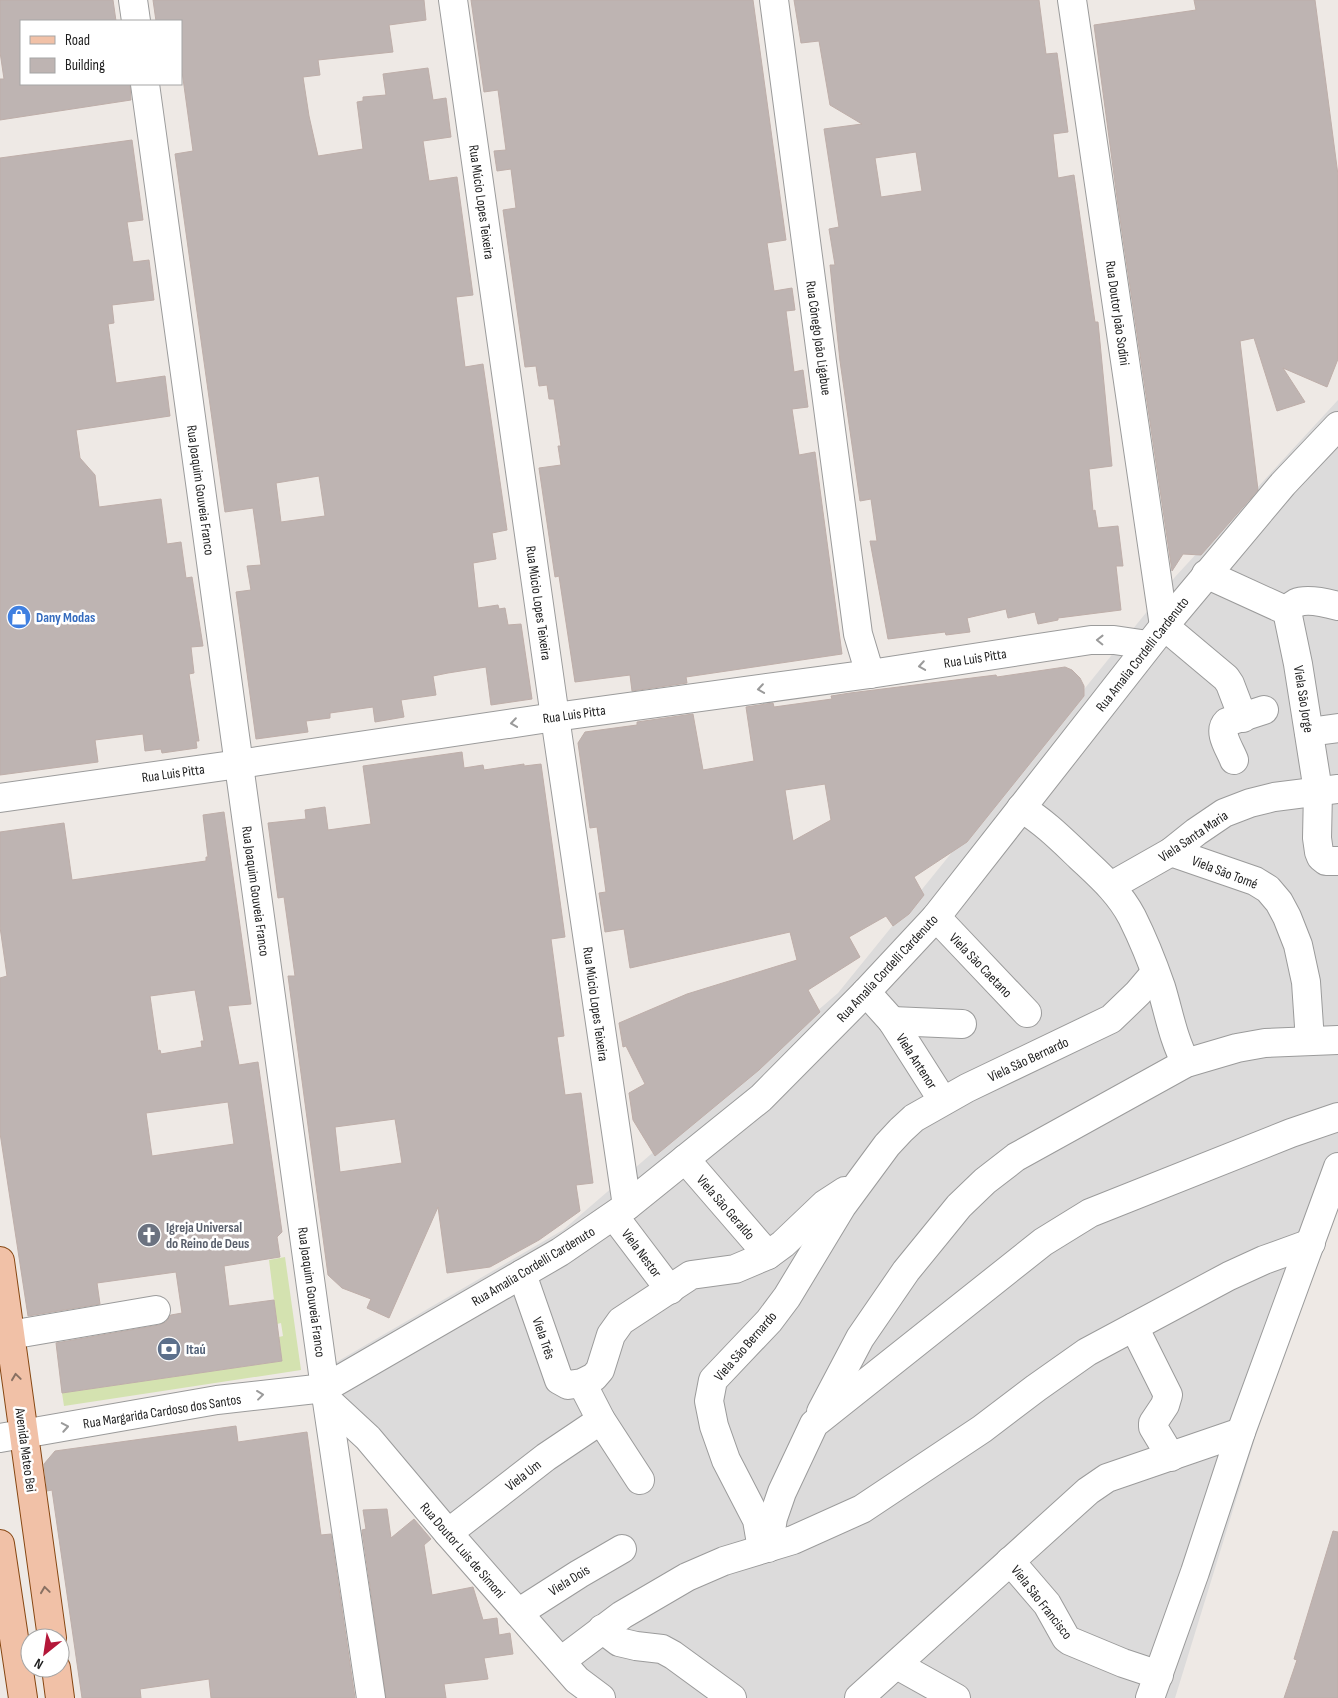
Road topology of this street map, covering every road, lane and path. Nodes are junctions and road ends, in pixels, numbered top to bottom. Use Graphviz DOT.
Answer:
graph roads {
  1 [pos="133,0"];
  2 [pos="453,0"];
  3 [pos="774,0"];
  4 [pos="1072,0"];
  5 [pos="136,20"];
  6 [pos="145,85"];
  7 [pos="1338,426"];
  8 [pos="1206,574"];
  9 [pos="1338,606"];
  10 [pos="1287,611"];
  11 [pos="1156,635"];
  12 [pos="870,674"];
  13 [pos="555,717"];
  14 [pos="1338,728"];
  15 [pos="1309,732"];
  16 [pos="1234,760"];
  17 [pos="239,764"];
  18 [pos="1328,790"];
  19 [pos="0,798"];
  20 [pos="1021,808"];
  21 [pos="1171,852"];
  22 [pos="1338,861"];
  23 [pos="1111,886"];
  24 [pos="936,917"];
  25 [pos="1155,973"];
  26 [pos="866,992"];
  27 [pos="1027,1013"];
  28 [pos="892,1021"];
  29 [pos="962,1024"];
  30 [pos="1338,1040"];
  31 [pos="1310,1041"];
  32 [pos="1186,1062"];
  33 [pos="943,1101"];
  34 [pos="1338,1117"];
  35 [pos="685,1159"];
  36 [pos="1338,1167"];
  37 [pos="857,1184"];
  38 [pos="620,1211"];
  39 [pos="1311,1243"];
  40 [pos="768,1255"];
  41 [pos="0,1262"];
  42 [pos="522,1274"];
  43 [pos="670,1290"];
  44 [pos="156,1310"];
  45 [pos="1134,1327"];
  46 [pos="10,1335"];
  47 [pos="582,1383"];
  48 [pos="326,1394"];
  49 [pos="601,1420"];
  50 [pos="814,1424"];
  51 [pos="1241,1432"];
  52 [pos="12,1436"];
  53 [pos="1171,1457"];
  54 [pos="640,1480"];
  55 [pos="448,1533"];
  56 [pos="0,1544"];
  57 [pos="622,1549"];
  58 [pos="765,1549"];
  59 [pos="1010,1561"];
  60 [pos="518,1612"];
  61 [pos="50,1628"];
  62 [pos="602,1629"];
  63 [pos="561,1661"];
  64 [pos="897,1665"];
  65 [pos="57,1678"];
  66 [pos="1154,1687"];
  67 [pos="23,1698"];
  68 [pos="60,1698"];
  69 [pos="371,1698"];
  70 [pos="601,1698"];
  71 [pos="732,1698"];
  72 [pos="859,1698"];
  73 [pos="956,1698"];
  1 -- 5 [label="street"];
  2 -- 13 [label="street, Rua Múcio Lopes Teixeira"];
  3 -- 12 [label="street, Rua Cônego João Ligabue"];
  4 -- 11 [label="street, Rua Doutor João Sodini"];
  6 -- 17 [label="street, Rua Joaquim Gouveia Franco"];
  7 -- 8 [label="street, Rua Amalia Cordelli Cardenuto"];
  8 -- 10 [label="street"];
  8 -- 11 [label="street, Rua Amalia Cordelli Cardenuto"];
  9 -- 10 [label="street"];
  10 -- 15 [label="street, Viela São Jorge"];
  11 -- 12 [label="street, Rua Luis Pitta, one-way"];
  11 -- 16 [label="street"];
  11 -- 20 [label="street, Rua Amalia Cordelli Cardenuto"];
  12 -- 13 [label="street, Rua Luis Pitta, one-way"];
  13 -- 17 [label="street, Rua Luis Pitta, one-way"];
  13 -- 38 [label="street, Rua Múcio Lopes Teixeira"];
  14 -- 15 [label="street"];
  15 -- 18 [label="street, Viela São Jorge"];
  17 -- 19 [label="street, Rua Luis Pitta"];
  17 -- 48 [label="street, Rua Joaquim Gouveia Franco"];
  18 -- 21 [label="street, Viela Santa Maria"];
  18 -- 22 [label="street, Viela São Jorge"];
  20 -- 23 [label="street"];
  20 -- 24 [label="street, Rua Amalia Cordelli Cardenuto"];
  21 -- 23 [label="street, Viela Santa Maria"];
  21 -- 31 [label="street, Viela São Tomé"];
  23 -- 25 [label="street"];
  24 -- 26 [label="street, Rua Amalia Cordelli Cardenuto"];
  24 -- 27 [label="street, Viela São Caetano"];
  25 -- 32 [label="street"];
  25 -- 33 [label="street, Viela São Bernardo"];
  26 -- 28 [label="street, Viela Antenor"];
  26 -- 35 [label="street, Rua Amalia Cordelli Cardenuto"];
  28 -- 29 [label="street, Viela Antenor"];
  28 -- 33 [label="street, Viela Antenor"];
  30 -- 31 [label="street"];
  31 -- 32 [label="street"];
  32 -- 50 [label="street"];
  33 -- 37 [label="street, Viela São Bernardo"];
  34 -- 50 [label="street"];
  35 -- 38 [label="street, Rua Amalia Cordelli Cardenuto"];
  35 -- 40 [label="street, Viela São Geraldo"];
  36 -- 39 [label="street"];
  37 -- 40 [label="street, Viela São Bernardo"];
  37 -- 58 [label="street, Viela São Bernardo"];
  38 -- 42 [label="street, Rua Amalia Cordelli Cardenuto"];
  38 -- 43 [label="street, Viela Nestor"];
  39 -- 45 [label="street"];
  39 -- 51 [label="street"];
  40 -- 43 [label="street, Viela São Bernardo"];
  41 -- 46 [label="main road, Avenida Mateo Bei"];
  42 -- 47 [label="street, Viela Três"];
  42 -- 48 [label="street, Rua Amalia Cordelli Cardenuto"];
  43 -- 47 [label="street, Viela São Bernardo"];
  44 -- 46 [label="street"];
  45 -- 53 [label="street"];
  45 -- 58 [label="street"];
  52 -- 46 [label="main road, Avenida Mateo Bei, one-way"];
  47 -- 49 [label="street"];
  52 -- 48 [label="street, Rua Margarida Cardoso dos Santos, one-way"];
  48 -- 55 [label="street, Rua Doutor Luis de Simoni"];
  48 -- 69 [label="street, Rua Joaquim Gouveia Franco"];
  49 -- 54 [label="street"];
  49 -- 55 [label="street, Viela Um"];
  50 -- 58 [label="street"];
  51 -- 53 [label="street"];
  51 -- 66 [label="street"];
  61 -- 52 [label="main road, Avenida Mateo Bei, one-way"];
  53 -- 59 [label="street"];
  55 -- 60 [label="street, Rua Doutor Luis de Simoni"];
  56 -- 67 [label="main road"];
  57 -- 60 [label="street, Viela Dois"];
  58 -- 62 [label="street"];
  59 -- 64 [label="street"];
  59 -- 66 [label="street, Viela São Francisco"];
  60 -- 63 [label="street, Rua Doutor Luis de Simoni"];
  62 -- 63 [label="street"];
  62 -- 71 [label="street"];
  63 -- 70 [label="street, Rua Doutor Luis de Simoni"];
  64 -- 72 [label="street"];
  64 -- 73 [label="street"];
  65 -- 68 [label="main road"];
}
